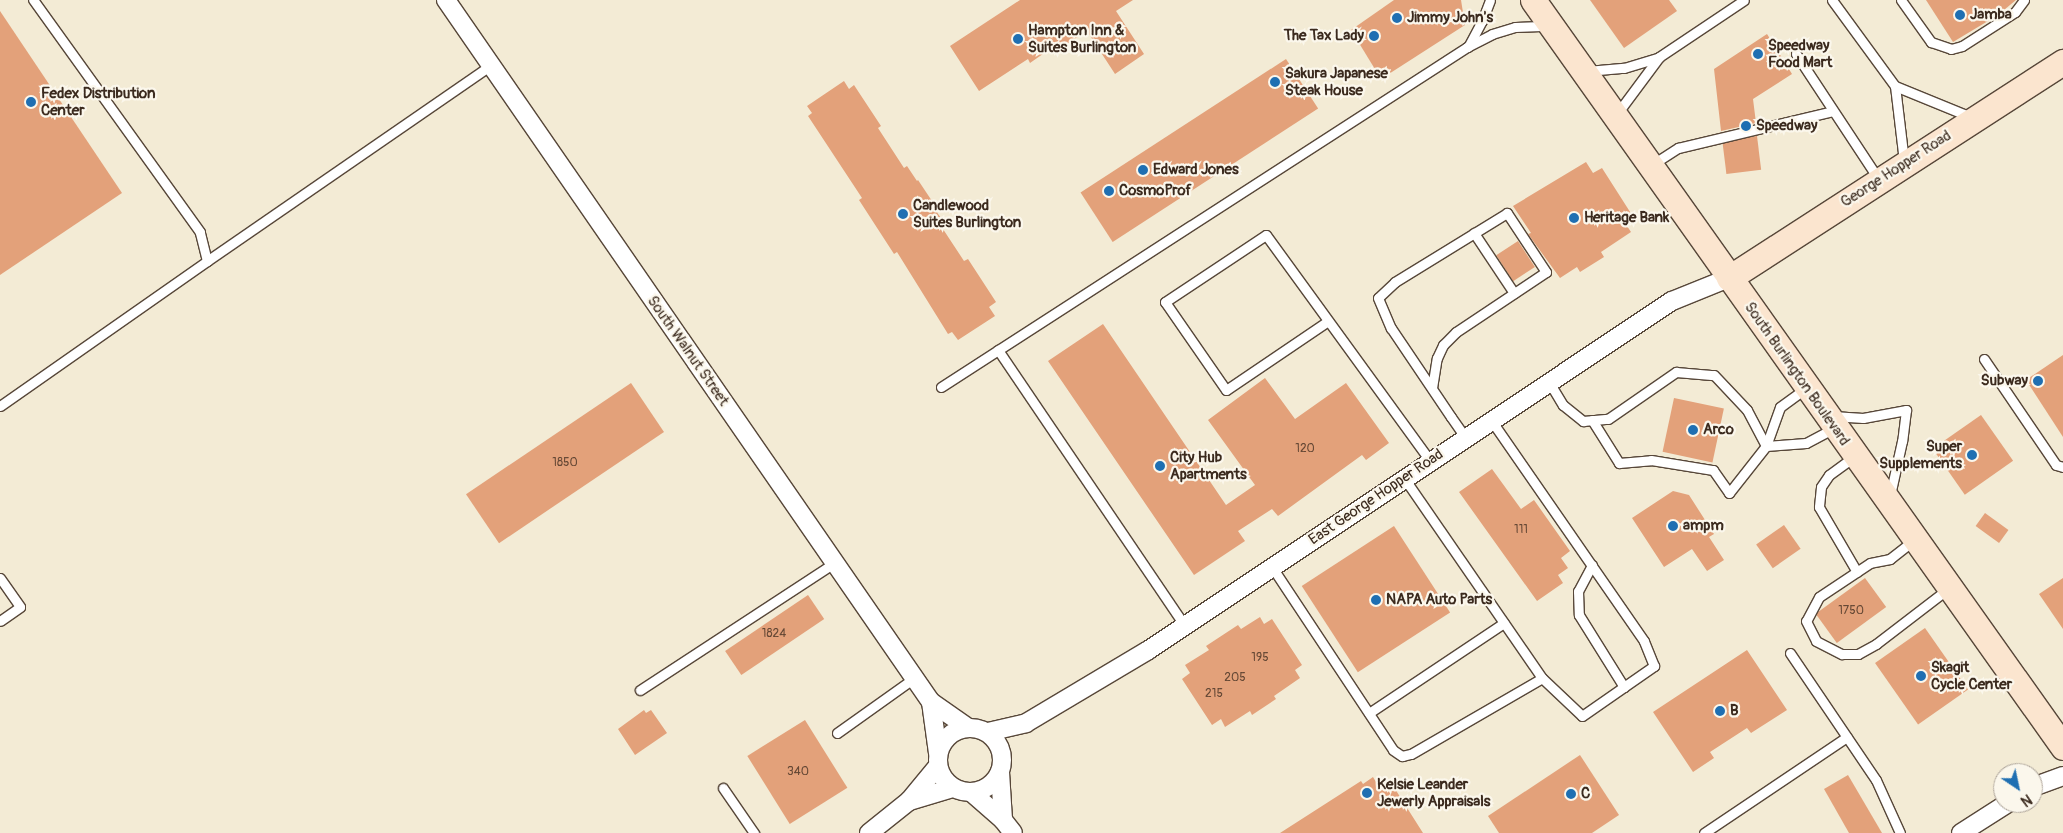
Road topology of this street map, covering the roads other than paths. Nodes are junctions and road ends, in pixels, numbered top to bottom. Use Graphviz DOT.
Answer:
graph roads {
  1 [pos="33,0"];
  2 [pos="446,0"];
  3 [pos="1490,0"];
  4 [pos="1533,0"];
  5 [pos="1744,0"];
  6 [pos="1832,0"];
  7 [pos="1901,0"];
  8 [pos="2024,0"];
  9 [pos="1551,26"];
  10 [pos="1468,47"];
  11 [pos="1796,54"];
  12 [pos="1660,57"];
  13 [pos="2063,62"];
  14 [pos="491,65"];
  15 [pos="1583,71"];
  16 [pos="1895,86"];
  17 [pos="1833,111"];
  18 [pos="1615,117"];
  19 [pos="1974,118"];
  20 [pos="1904,164"];
  21 [pos="1650,166"];
  22 [pos="1880,180"];
  23 [pos="1474,234"];
  24 [pos="207,261"];
  25 [pos="1729,278"];
  26 [pos="1514,293"];
  27 [pos="1328,321"];
  28 [pos="998,350"];
  29 [pos="1984,359"];
  30 [pos="1549,382"];
  31 [pos="941,386"];
  32 [pos="1806,387"];
  33 [pos="1432,388"];
  34 [pos="0,406"];
  35 [pos="1490,420"];
  36 [pos="1592,420"];
  37 [pos="1830,421"];
  38 [pos="1465,437"];
  39 [pos="1766,446"];
  40 [pos="1855,456"];
  41 [pos="1430,461"];
  42 [pos="2063,467"];
  43 [pos="1404,478"];
  44 [pos="1888,503"];
  45 [pos="1914,540"];
  46 [pos="834,562"];
  47 [pos="1592,565"];
  48 [pos="1272,567"];
  49 [pos="1857,572"];
  50 [pos="0,578"];
  51 [pos="1949,588"];
  52 [pos="0,621"];
  53 [pos="1504,623"];
  54 [pos="1184,626"];
  55 [pos="1790,653"];
  56 [pos="914,678"];
  57 [pos="1542,678"];
  58 [pos="1624,687"];
  59 [pos="640,690"];
  60 [pos="931,702"];
  61 [pos="1369,713"];
  62 [pos="1026,722"];
  63 [pos="968,727"];
  64 [pos="988,732"];
  65 [pos="837,733"];
  66 [pos="1846,737"];
  67 [pos="2063,747"];
  68 [pos="1002,754"];
  69 [pos="938,760"];
  70 [pos="1000,772"];
  71 [pos="2063,776"];
  72 [pos="2043,783"];
  73 [pos="723,788"];
  74 [pos="953,788"];
  75 [pos="971,792"];
  76 [pos="909,801"];
  77 [pos="1993,813"];
  78 [pos="1008,826"];
  79 [pos="754,833"];
  80 [pos="870,833"];
  81 [pos="1704,833"];
  82 [pos="1900,833"];
  83 [pos="1961,833"];
  1 -- 24 [label="lane"];
  2 -- 14 [label="street, South Walnut Street"];
  3 -- 10 [label="lane"];
  4 -- 9 [label="main road, South Burlington Boulevard"];
  5 -- 12 [label="lane"];
  6 -- 16 [label="lane"];
  7 -- 8 [label="lane"];
  9 -- 10 [label="lane"];
  9 -- 15 [label="main road, South Burlington Boulevard"];
  10 -- 28 [label="lane"];
  11 -- 17 [label="lane"];
  12 -- 15 [label="lane"];
  12 -- 18 [label="lane"];
  13 -- 19 [label="main road, George Hopper Road"];
  14 -- 24 [label="lane"];
  14 -- 46 [label="street, South Walnut Street"];
  15 -- 18 [label="main road, South Burlington Boulevard"];
  16 -- 19 [label="lane"];
  16 -- 20 [label="lane"];
  17 -- 21 [label="lane"];
  17 -- 22 [label="lane"];
  18 -- 21 [label="main road, South Burlington Boulevard"];
  19 -- 20 [label="main road, George Hopper Road"];
  20 -- 22 [label="main road, George Hopper Road"];
  21 -- 25 [label="main road, South Burlington Boulevard"];
  22 -- 25 [label="main road, George Hopper Road"];
  23 -- 26 [label="lane"];
  23 -- 26 [label="lane"];
  23 -- 33 [label="lane"];
  24 -- 34 [label="lane"];
  25 -- 30 [label="street, East George Hopper Road"];
  25 -- 32 [label="main road, South Burlington Boulevard"];
  26 -- 33 [label="lane"];
  27 -- 27 [label="lane"];
  27 -- 41 [label="lane"];
  28 -- 31 [label="lane"];
  28 -- 54 [label="lane"];
  29 -- 42 [label="lane"];
  30 -- 35 [label="street, East George Hopper Road"];
  30 -- 36 [label="lane"];
  32 -- 37 [label="main road, South Burlington Boulevard"];
  32 -- 39 [label="lane"];
  33 -- 38 [label="lane"];
  35 -- 38 [label="street, East George Hopper Road"];
  35 -- 47 [label="lane"];
  36 -- 39 [label="lane"];
  36 -- 39 [label="lane"];
  37 -- 39 [label="lane"];
  37 -- 40 [label="main road, South Burlington Boulevard"];
  37 -- 44 [label="lane"];
  38 -- 41 [label="street, East George Hopper Road"];
  40 -- 44 [label="main road, South Burlington Boulevard"];
  40 -- 49 [label="lane"];
  41 -- 43 [label="street, East George Hopper Road"];
  43 -- 48 [label="street, East George Hopper Road"];
  43 -- 53 [label="lane"];
  44 -- 45 [label="main road, South Burlington Boulevard"];
  45 -- 49 [label="lane"];
  45 -- 51 [label="main road, South Burlington Boulevard"];
  46 -- 56 [label="street, South Walnut Street"];
  46 -- 59 [label="lane"];
  47 -- 58 [label="lane"];
  47 -- 58 [label="lane"];
  48 -- 54 [label="street, East George Hopper Road"];
  48 -- 61 [label="lane"];
  49 -- 51 [label="lane"];
  50 -- 52 [label="lane"];
  51 -- 67 [label="main road, South Burlington Boulevard"];
  53 -- 57 [label="lane"];
  53 -- 61 [label="lane"];
  54 -- 62 [label="street, East George Hopper Road"];
  55 -- 66 [label="lane"];
  56 -- 60 [label="street, South Walnut Street"];
  56 -- 65 [label="lane"];
  57 -- 58 [label="lane"];
  57 -- 61 [label="lane"];
  60 -- 63 [label="street, South Walnut Street"];
  60 -- 69 [label="street, South Walnut Street"];
  62 -- 64 [label="street, East George Hopper Road"];
  62 -- 68 [label="street, East George Hopper Road"];
  63 -- 64 [label="street"];
  63 -- 69 [label="street"];
  64 -- 68 [label="street"];
  66 -- 81 [label="lane"];
  66 -- 82 [label="lane"];
  68 -- 70 [label="street"];
  69 -- 74 [label="street"];
  69 -- 76 [label="street"];
  70 -- 75 [label="street"];
  70 -- 78 [label="street"];
  71 -- 72 [label="street"];
  73 -- 79 [label="lane"];
  74 -- 75 [label="street"];
  74 -- 76 [label="street"];
  75 -- 78 [label="street"];
  76 -- 80 [label="street"];
  77 -- 83 [label="street"];
}
